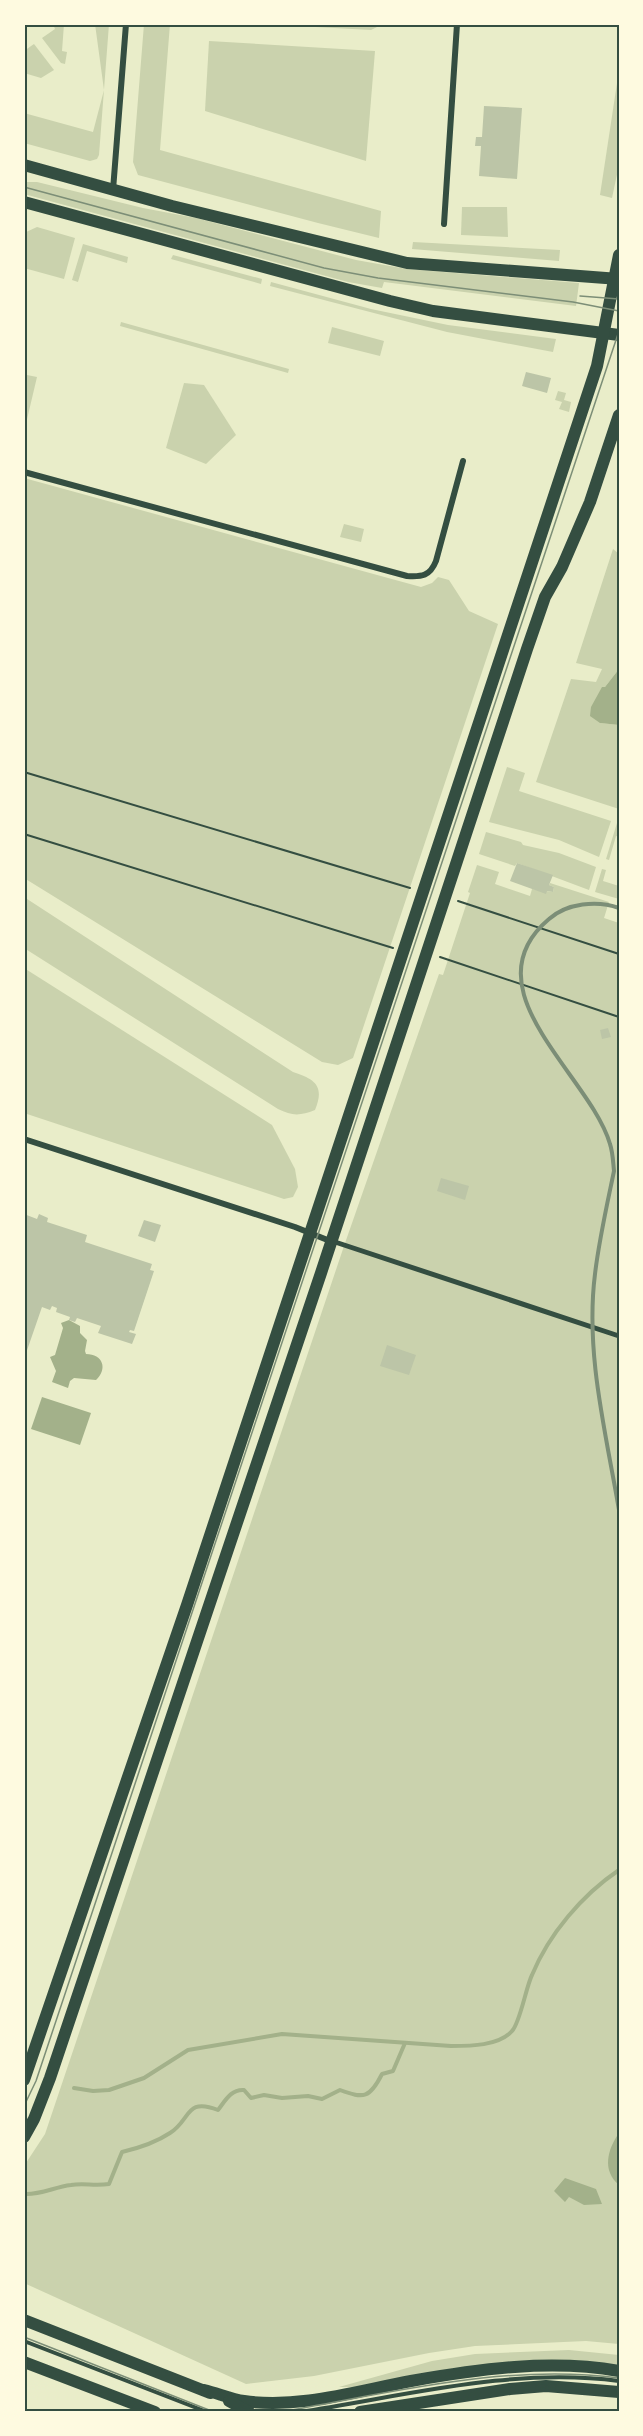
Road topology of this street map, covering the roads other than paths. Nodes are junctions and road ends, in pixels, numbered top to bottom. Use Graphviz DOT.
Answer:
graph roads {
  1 [pos="126,24"];
  2 [pos="457,24"];
  3 [pos="27,168"];
  4 [pos="113,190"];
  5 [pos="24,202"];
  6 [pos="444,224"];
  7 [pos="619,255"];
  8 [pos="617,279"];
  9 [pos="604,333"];
  10 [pos="619,335"];
  11 [pos="619,415"];
  12 [pos="463,462"];
  13 [pos="24,472"];
  14 [pos="24,1139"];
  15 [pos="310,1233"];
  16 [pos="330,1241"];
  17 [pos="619,1336"];
  18 [pos="24,2080"];
  19 [pos="24,2137"];
  20 [pos="24,2320"];
  21 [pos="24,2341"];
  22 [pos="24,2362"];
  23 [pos="619,2371"];
  24 [pos="619,2381"];
  25 [pos="204,2390"];
  26 [pos="619,2392"];
  27 [pos="155,2412"];
  28 [pos="207,2412"];
  29 [pos="249,2412"];
  30 [pos="300,2412"];
  31 [pos="360,2412"];
  1 -- 4 [label="street"];
  2 -- 6 [label="street"];
  3 -- 4 [label="main road"];
  4 -- 8 [label="main road"];
  5 -- 9 [label="main road"];
  7 -- 8 [label="main road"];
  8 -- 9 [label="main road"];
  9 -- 10 [label="main road"];
  9 -- 15 [label="main road"];
  11 -- 16 [label="main road"];
  12 -- 13 [label="street"];
  14 -- 15 [label="street"];
  15 -- 16 [label="street"];
  15 -- 18 [label="main road"];
  16 -- 17 [label="street"];
  16 -- 19 [label="main road"];
  20 -- 25 [label="main road"];
  21 -- 28 [label="lane"];
  22 -- 27 [label="main road"];
  23 -- 25 [label="main road"];
  24 -- 30 [label="lane"];
  25 -- 29 [label="main road"];
  26 -- 31 [label="main road"];
}
